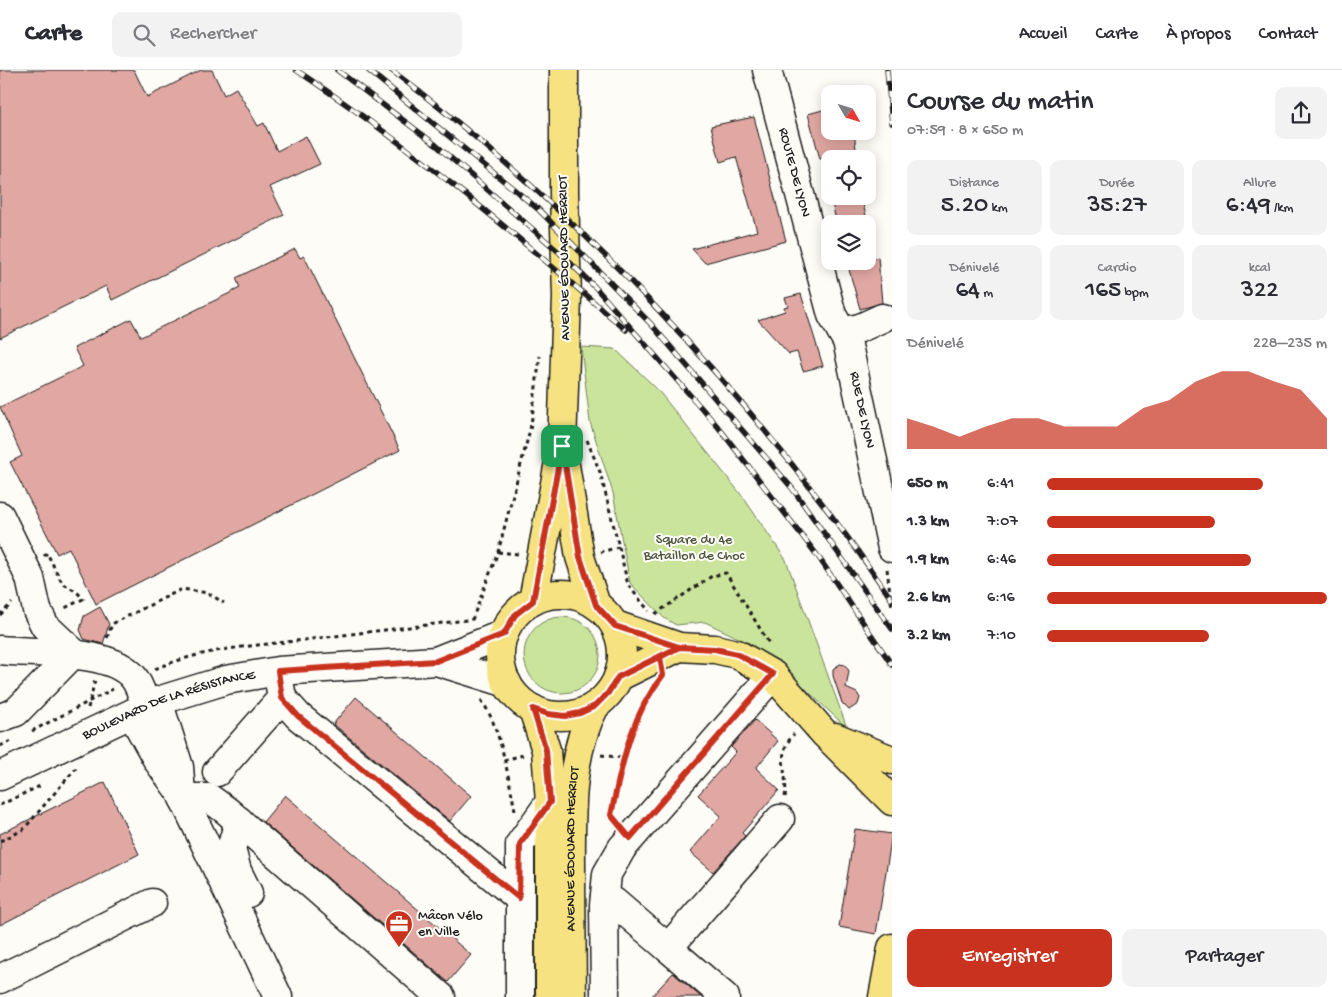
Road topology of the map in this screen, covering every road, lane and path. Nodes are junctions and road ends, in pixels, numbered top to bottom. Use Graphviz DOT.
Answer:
graph roads {
  1 [pos="564,70"];
  2 [pos="767,70"];
  3 [pos="882,318"];
  4 [pos="842,332"];
  5 [pos="540,351"];
  6 [pos="562,446"];
  7 [pos="600,472"];
  8 [pos="0,516"];
  9 [pos="619,547"];
  10 [pos="892,548"];
  11 [pos="498,552"];
  12 [pos="594,553"];
  13 [pos="524,555"];
  14 [pos="17,597"];
  15 [pos="533,601"];
  16 [pos="596,605"];
  17 [pos="0,615"];
  18 [pos="653,615"];
  19 [pos="473,619"];
  20 [pos="657,620"];
  21 [pos="470,625"];
  22 [pos="615,626"];
  23 [pos="504,634"];
  24 [pos="0,650"];
  25 [pos="670,652"];
  26 [pos="74,653"];
  27 [pos="436,661"];
  28 [pos="278,671"];
  29 [pos="773,674"];
  30 [pos="618,677"];
  31 [pos="134,678"];
  32 [pos="507,683"];
  33 [pos="474,696"];
  34 [pos="282,698"];
  35 [pos="595,706"];
  36 [pos="146,707"];
  37 [pos="533,709"];
  38 [pos="817,725"];
  39 [pos="8,728"];
  40 [pos="25,734"];
  41 [pos="0,746"];
  42 [pos="526,754"];
  43 [pos="599,755"];
  44 [pos="623,758"];
  45 [pos="504,760"];
  46 [pos="892,760"];
  47 [pos="76,768"];
  48 [pos="217,772"];
  49 [pos="0,776"];
  50 [pos="882,781"];
  51 [pos="182,796"];
  52 [pos="892,801"];
  53 [pos="550,802"];
  54 [pos="780,819"];
  55 [pos="238,822"];
  56 [pos="630,838"];
  57 [pos="522,840"];
  58 [pos="0,841"];
  59 [pos="519,898"];
  60 [pos="605,898"];
  61 [pos="152,903"];
  62 [pos="668,948"];
  63 [pos="892,948"];
  64 [pos="0,978"];
  65 [pos="278,997"];
  66 [pos="298,997"];
  67 [pos="440,997"];
  68 [pos="520,997"];
  69 [pos="550,997"];
  70 [pos="572,997"];
  71 [pos="605,997"];
  72 [pos="725,997"];
  73 [pos="883,997"];
  1 -- 6 [label="main road, AVENUE ÉDOUARD HERRIOT"];
  2 -- 4 [label="street, ROUTE DE LYON"];
  3 -- 4 [label="street"];
  4 -- 10 [label="street, RUE DE LYON"];
  5 -- 11 [label="path"];
  6 -- 15 [label="main road, AVENUE ÉDOUARD HERRIOT"];
  6 -- 16 [label="main road, AVENUE ÉDOUARD HERRIOT"];
  7 -- 9 [label="path"];
  8 -- 26 [label="street"];
  9 -- 12 [label="path"];
  9 -- 18 [label="path"];
  11 -- 13 [label="path"];
  11 -- 19 [label="path"];
  14 -- 17 [label="path"];
  15 -- 16 [label="main road"];
  15 -- 23 [label="main road"];
  16 -- 22 [label="main road"];
  18 -- 20 [label="path"];
  18 -- 29 [label="path"];
  19 -- 21 [label="path"];
  19 -- 31 [label="path"];
  22 -- 25 [label="main road"];
  22 -- 30 [label="main road"];
  23 -- 27 [label="street, BOULEVARD DE LA RÉSISTANCE"];
  23 -- 32 [label="main road"];
  24 -- 26 [label="street"];
  25 -- 29 [label="main road"];
  25 -- 30 [label="main road"];
  25 -- 44 [label="path"];
  26 -- 31 [label="street"];
  26 -- 39 [label="street"];
  27 -- 28 [label="street, BOULEVARD DE LA RÉSISTANCE"];
  27 -- 32 [label="street, BOULEVARD DE LA RÉSISTANCE"];
  28 -- 34 [label="street"];
  28 -- 36 [label="street, BOULEVARD DE LA RÉSISTANCE"];
  29 -- 38 [label="main road"];
  29 -- 56 [label="street"];
  30 -- 35 [label="main road"];
  31 -- 36 [label="street"];
  31 -- 40 [label="path"];
  32 -- 37 [label="main road"];
  33 -- 45 [label="path"];
  34 -- 48 [label="street"];
  34 -- 59 [label="street"];
  35 -- 37 [label="main road"];
  35 -- 70 [label="main road, AVENUE ÉDOUARD HERRIOT"];
  36 -- 49 [label="street, BOULEVARD DE LA RÉSISTANCE"];
  36 -- 51 [label="street"];
  37 -- 53 [label="main road, AVENUE ÉDOUARD HERRIOT"];
  38 -- 46 [label="main road"];
  38 -- 50 [label="main road"];
  38 -- 54 [label="path"];
  39 -- 41 [label="path"];
  42 -- 45 [label="path"];
  43 -- 44 [label="path"];
  44 -- 56 [label="path"];
  45 -- 57 [label="path"];
  47 -- 58 [label="path"];
  50 -- 52 [label="main road"];
  51 -- 55 [label="street"];
  51 -- 65 [label="street"];
  53 -- 57 [label="street"];
  53 -- 69 [label="main road, AVENUE ÉDOUARD HERRIOT"];
  54 -- 62 [label="street"];
  55 -- 66 [label="street"];
  55 -- 67 [label="street"];
  56 -- 60 [label="street"];
  57 -- 59 [label="street"];
  59 -- 68 [label="street"];
  60 -- 62 [label="street"];
  60 -- 71 [label="street"];
  61 -- 64 [label="street"];
  62 -- 72 [label="street"];
  63 -- 73 [label="main road"];
}
